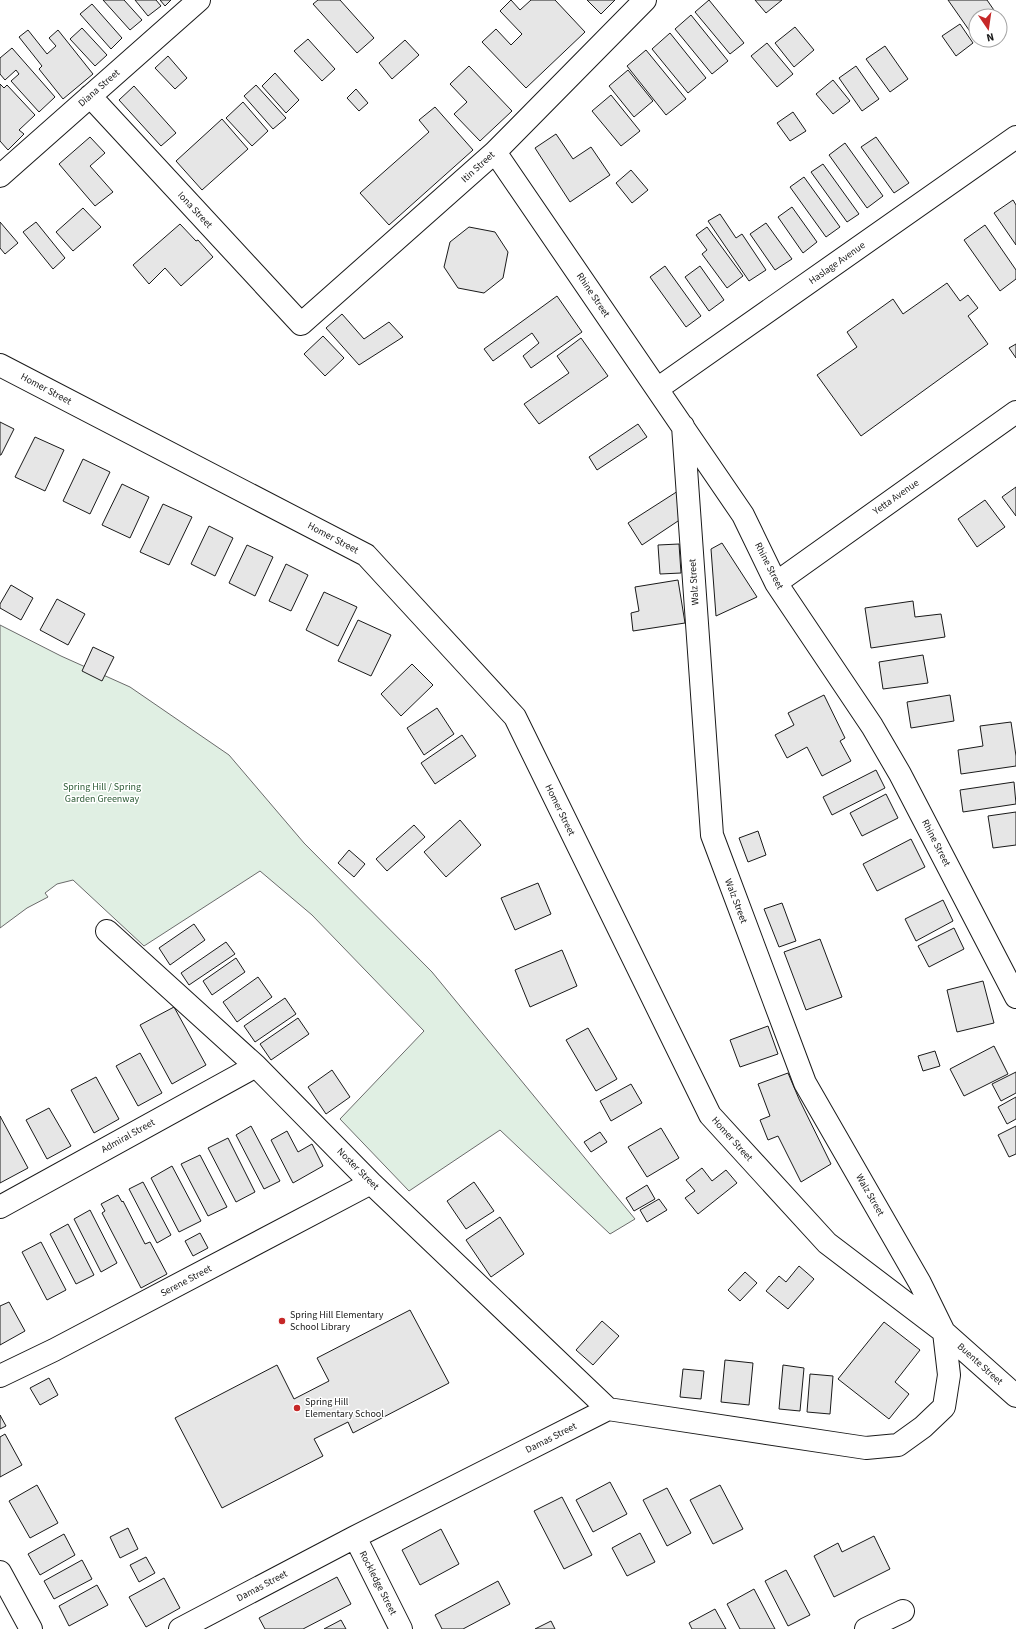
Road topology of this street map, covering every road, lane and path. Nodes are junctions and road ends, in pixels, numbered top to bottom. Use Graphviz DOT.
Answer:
graph roads {
  1 [pos="199,0"];
  2 [pos="645,0"];
  3 [pos="90,96"];
  4 [pos="1016,136"];
  5 [pos="495,152"];
  6 [pos="0,176"];
  7 [pos="301,324"];
  8 [pos="0,365"];
  9 [pos="657,389"];
  10 [pos="1016,412"];
  11 [pos="683,426"];
  12 [pos="776,583"];
  13 [pos="107,931"];
  14 [pos="1016,996"];
  15 [pos="256,1066"];
  16 [pos="370,1183"];
  17 [pos="0,1206"];
  18 [pos="944,1332"];
  19 [pos="0,1376"];
  20 [pos="1016,1396"];
  21 [pos="608,1409"];
  22 [pos="355,1537"];
  23 [pos="0,1572"];
  24 [pos="903,1610"];
  25 [pos="31,1629"];
  26 [pos="180,1629"];
  27 [pos="401,1629"];
  28 [pos="866,1629"];
  1 -- 3 [label="street, Diana Street"];
  2 -- 5 [label="street, Itin Street"];
  3 -- 6 [label="street, Diana Street"];
  3 -- 7 [label="street, Iona Street"];
  4 -- 9 [label="street, Haslage Avenue"];
  5 -- 7 [label="street, Itin Street"];
  5 -- 9 [label="street, Rhine Street"];
  8 -- 18 [label="street, Homer Street"];
  9 -- 11 [label="street, Rhine Street"];
  10 -- 12 [label="street, Yetta Avenue"];
  11 -- 12 [label="street, Rhine Street"];
  11 -- 18 [label="street, Walz Street"];
  12 -- 14 [label="street, Rhine Street"];
  13 -- 15 [label="street, Noster Street"];
  15 -- 16 [label="street, Noster Street"];
  15 -- 17 [label="street, Admiral Street"];
  16 -- 19 [label="street, Serene Street"];
  16 -- 21 [label="street, Noster Street"];
  18 -- 20 [label="street, Buente Street"];
  18 -- 21 [label="street"];
  21 -- 22 [label="street, Damas Street"];
  22 -- 26 [label="street, Damas Street"];
  22 -- 27 [label="street, Rockledge Street"];
  23 -- 25 [label="street"];
  24 -- 28 [label="street"];
}
